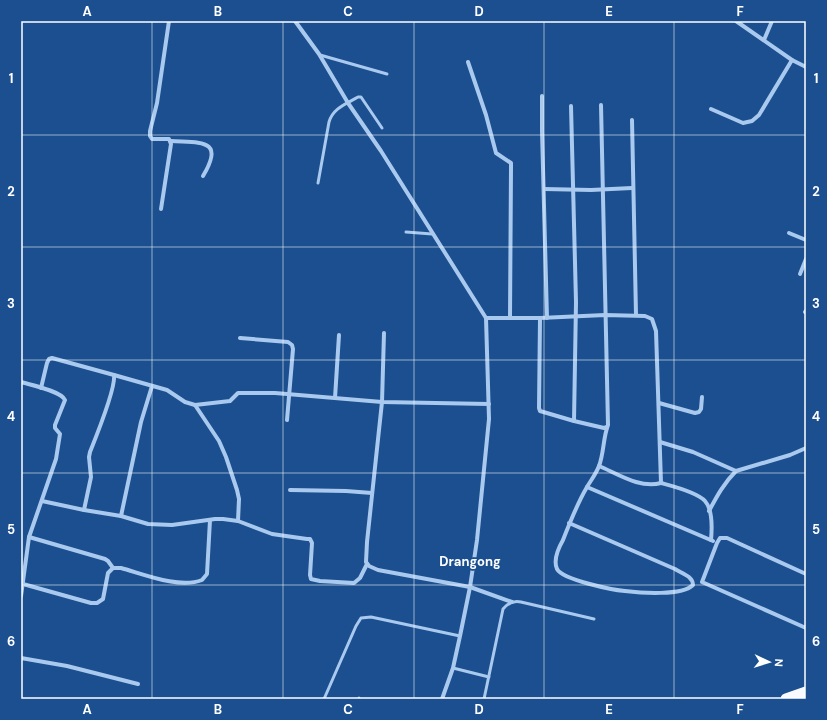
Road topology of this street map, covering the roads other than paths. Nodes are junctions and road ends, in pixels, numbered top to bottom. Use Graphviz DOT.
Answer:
graph roads {
  1 [pos="169,21"];
  2 [pos="295,21"];
  3 [pos="736,21"];
  4 [pos="772,21"];
  5 [pos="764,40"];
  6 [pos="319,54"];
  7 [pos="792,60"];
  8 [pos="468,62"];
  9 [pos="806,67"];
  10 [pos="387,74"];
  11 [pos="542,96"];
  12 [pos="348,103"];
  13 [pos="601,105"];
  14 [pos="571,106"];
  15 [pos="711,109"];
  16 [pos="632,120"];
  17 [pos="382,128"];
  18 [pos="171,141"];
  19 [pos="203,176"];
  20 [pos="318,183"];
  21 [pos="632,188"];
  22 [pos="544,189"];
  23 [pos="602,189"];
  24 [pos="573,190"];
  25 [pos="161,209"];
  26 [pos="406,232"];
  27 [pos="789,233"];
  28 [pos="432,234"];
  29 [pos="806,240"];
  30 [pos="806,259"];
  31 [pos="800,274"];
  32 [pos="605,315"];
  33 [pos="575,316"];
  34 [pos="636,316"];
  35 [pos="486,318"];
  36 [pos="510,318"];
  37 [pos="540,318"];
  38 [pos="547,318"];
  39 [pos="384,332"];
  40 [pos="339,335"];
  41 [pos="240,338"];
  42 [pos="114,375"];
  43 [pos="21,382"];
  44 [pos="152,386"];
  45 [pos="41,388"];
  46 [pos="288,394"];
  47 [pos="702,397"];
  48 [pos="335,398"];
  49 [pos="382,402"];
  50 [pos="659,403"];
  51 [pos="489,404"];
  52 [pos="195,405"];
  53 [pos="286,420"];
  54 [pos="574,422"];
  55 [pos="607,427"];
  56 [pos="660,442"];
  57 [pos="806,448"];
  58 [pos="599,466"];
  59 [pos="736,471"];
  60 [pos="661,483"];
  61 [pos="587,487"];
  62 [pos="290,490"];
  63 [pos="372,493"];
  64 [pos="42,501"];
  65 [pos="84,510"];
  66 [pos="709,511"];
  67 [pos="121,516"];
  68 [pos="210,520"];
  69 [pos="238,521"];
  70 [pos="569,523"];
  71 [pos="29,537"];
  72 [pos="711,540"];
  73 [pos="717,543"];
  74 [pos="367,564"];
  75 [pos="113,568"];
  76 [pos="806,574"];
  77 [pos="691,578"];
  78 [pos="702,582"];
  79 [pos="23,584"];
  80 [pos="470,587"];
  81 [pos="21,596"];
  82 [pos="512,602"];
  83 [pos="594,619"];
  84 [pos="806,628"];
  85 [pos="460,636"];
  86 [pos="21,658"];
  87 [pos="453,668"];
  88 [pos="489,677"];
  89 [pos="138,684"];
  90 [pos="806,692"];
  91 [pos="324,699"];
  92 [pos="442,699"];
  93 [pos="484,699"];
  94 [pos="786,699"];
  1 -- 18 [label="street"];
  2 -- 6 [label="street"];
  3 -- 5 [label="street"];
  4 -- 5 [label="street"];
  5 -- 7 [label="street"];
  6 -- 10 [label="lane"];
  6 -- 12 [label="street"];
  7 -- 9 [label="street"];
  7 -- 15 [label="street"];
  8 -- 36 [label="street"];
  11 -- 22 [label="street"];
  12 -- 17 [label="lane"];
  12 -- 20 [label="lane"];
  12 -- 28 [label="street"];
  13 -- 23 [label="street"];
  14 -- 24 [label="street"];
  16 -- 21 [label="street"];
  18 -- 19 [label="street"];
  18 -- 25 [label="street"];
  21 -- 23 [label="street"];
  21 -- 34 [label="street"];
  22 -- 24 [label="street"];
  22 -- 38 [label="street"];
  23 -- 24 [label="street"];
  23 -- 32 [label="street"];
  24 -- 33 [label="street"];
  26 -- 28 [label="lane"];
  27 -- 29 [label="street"];
  28 -- 35 [label="street"];
  30 -- 31 [label="street"];
  32 -- 33 [label="street"];
  32 -- 34 [label="street"];
  32 -- 55 [label="street"];
  33 -- 38 [label="street"];
  33 -- 54 [label="street"];
  34 -- 50 [label="street"];
  35 -- 36 [label="street"];
  35 -- 51 [label="street"];
  36 -- 37 [label="street"];
  37 -- 38 [label="street"];
  37 -- 54 [label="street"];
  39 -- 49 [label="street"];
  40 -- 48 [label="street"];
  41 -- 46 [label="street"];
  42 -- 44 [label="street"];
  42 -- 45 [label="street"];
  42 -- 65 [label="street"];
  43 -- 45 [label="street"];
  44 -- 52 [label="street"];
  44 -- 67 [label="street"];
  45 -- 64 [label="street"];
  46 -- 48 [label="street"];
  46 -- 52 [label="street"];
  46 -- 53 [label="street"];
  47 -- 50 [label="street"];
  48 -- 49 [label="street"];
  49 -- 51 [label="street"];
  49 -- 63 [label="street"];
  50 -- 56 [label="street"];
  51 -- 80 [label="street"];
  52 -- 69 [label="street"];
  54 -- 55 [label="street"];
  55 -- 58 [label="street"];
  56 -- 59 [label="street"];
  56 -- 60 [label="street"];
  57 -- 59 [label="street"];
  58 -- 60 [label="street"];
  58 -- 61 [label="street"];
  59 -- 66 [label="street"];
  60 -- 66 [label="street"];
  61 -- 70 [label="street"];
  61 -- 72 [label="street"];
  62 -- 63 [label="street"];
  63 -- 74 [label="street"];
  64 -- 65 [label="street"];
  64 -- 71 [label="street"];
  65 -- 67 [label="street"];
  66 -- 72 [label="street"];
  67 -- 68 [label="street"];
  68 -- 69 [label="street"];
  68 -- 75 [label="street"];
  69 -- 74 [label="street"];
  70 -- 77 [label="street"];
  70 -- 77 [label="street"];
  71 -- 75 [label="street"];
  71 -- 79 [label="street"];
  72 -- 73 [label="street"];
  73 -- 76 [label="street"];
  73 -- 78 [label="street"];
  74 -- 80 [label="street"];
  75 -- 79 [label="street"];
  77 -- 78 [label="street"];
  78 -- 84 [label="street"];
  79 -- 81 [label="street"];
  80 -- 82 [label="street"];
  80 -- 85 [label="street"];
  82 -- 83 [label="lane"];
  82 -- 88 [label="lane"];
  85 -- 87 [label="street"];
  85 -- 91 [label="lane"];
  86 -- 89 [label="street"];
  87 -- 88 [label="lane"];
  87 -- 92 [label="street"];
  88 -- 93 [label="lane"];
  90 -- 94 [label="highway"];
}
